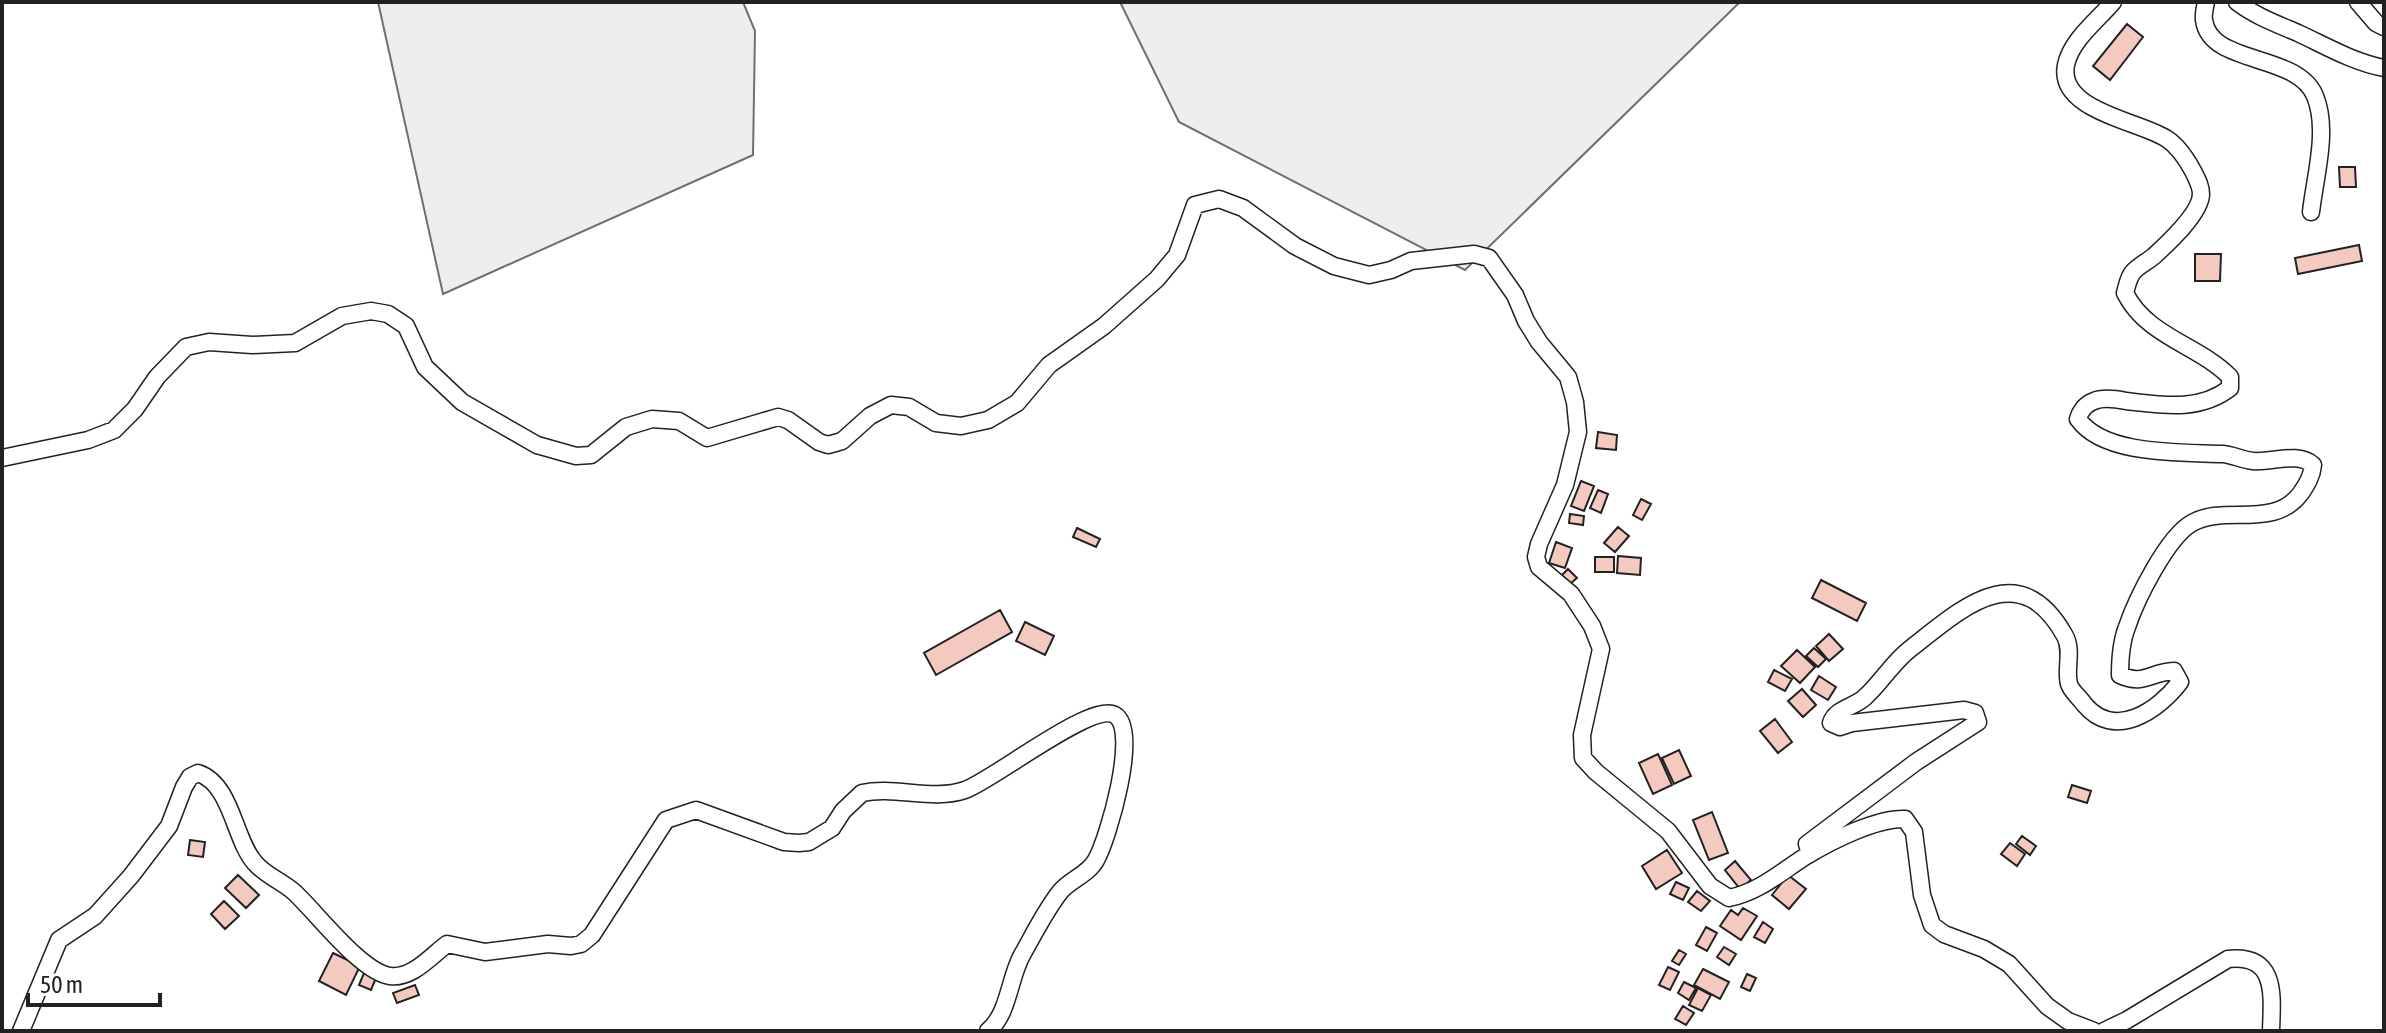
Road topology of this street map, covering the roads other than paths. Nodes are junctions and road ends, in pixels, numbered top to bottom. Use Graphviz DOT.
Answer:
graph roads {
  1 [pos="2113,2"];
  2 [pos="2206,2"];
  3 [pos="2237,2"];
  4 [pos="2358,2"];
  5 [pos="2384,27"];
  6 [pos="2384,68"];
  7 [pos="2311,212"];
  8 [pos="2,458"];
  9 [pos="1810,854"];
  10 [pos="21,1031"];
  11 [pos="988,1031"];
  12 [pos="2094,1031"];
  13 [pos="2104,1031"];
  14 [pos="2271,1031"];
  1 -- 9 [label="street"];
  2 -- 7 [label="street"];
  3 -- 6 [label="street"];
  4 -- 5 [label="street"];
  8 -- 9 [label="street"];
  9 -- 12 [label="street"];
  10 -- 11 [label="street"];
  13 -- 14 [label="street"];
}
